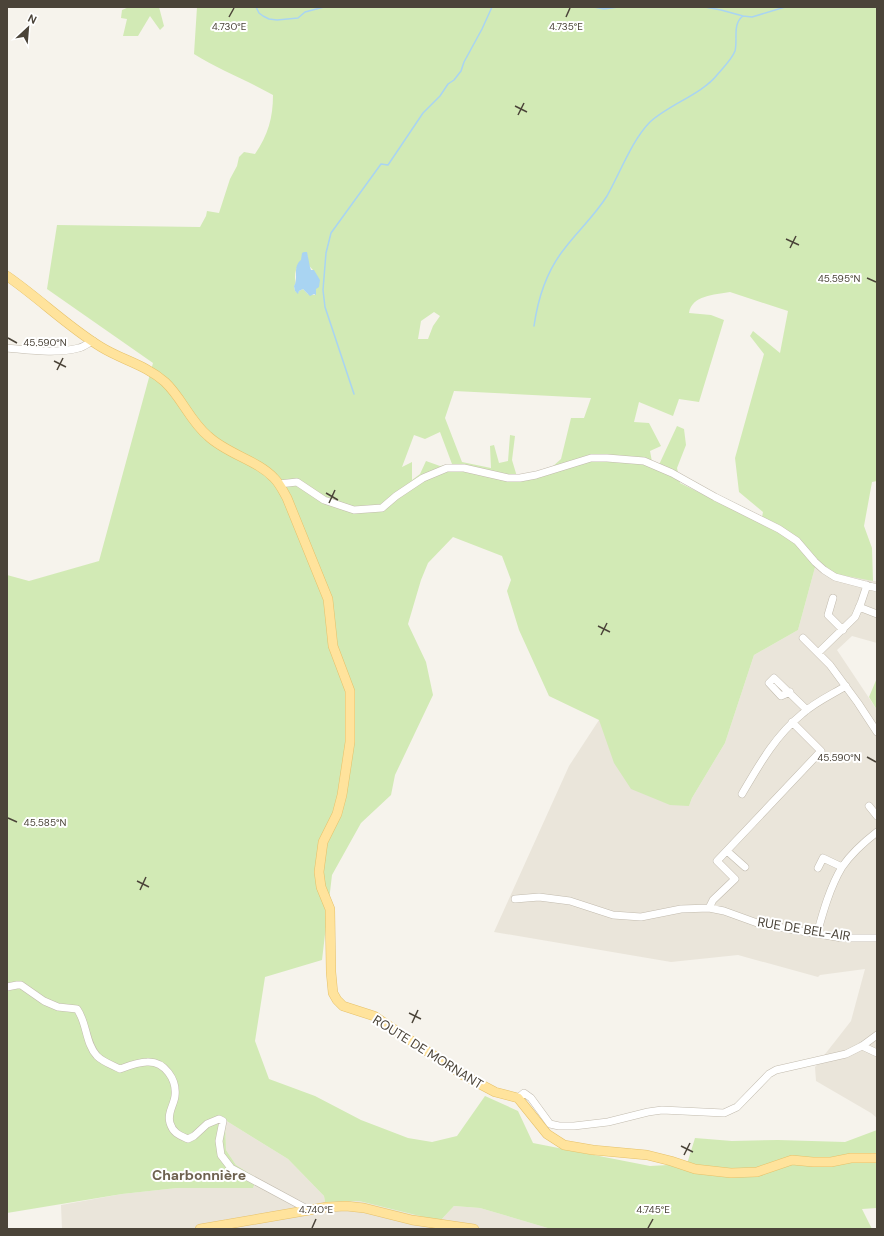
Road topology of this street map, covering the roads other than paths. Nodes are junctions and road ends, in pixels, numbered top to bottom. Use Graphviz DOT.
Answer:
graph roads {
  1 [pos="7,276"];
  2 [pos="93,341"];
  3 [pos="7,348"];
  4 [pos="279,484"];
  5 [pos="867,585"];
  6 [pos="877,588"];
  7 [pos="833,598"];
  8 [pos="859,607"];
  9 [pos="877,614"];
  10 [pos="843,630"];
  11 [pos="803,638"];
  12 [pos="818,653"];
  13 [pos="846,686"];
  14 [pos="790,692"];
  15 [pos="807,710"];
  16 [pos="792,722"];
  17 [pos="877,732"];
  18 [pos="742,794"];
  19 [pos="869,806"];
  20 [pos="877,816"];
  21 [pos="877,832"];
  22 [pos="727,851"];
  23 [pos="745,867"];
  24 [pos="842,867"];
  25 [pos="818,868"];
  26 [pos="515,898"];
  27 [pos="709,908"];
  28 [pos="817,934"];
  29 [pos="877,938"];
  30 [pos="7,987"];
  31 [pos="877,1035"];
  32 [pos="862,1046"];
  33 [pos="877,1053"];
  34 [pos="518,1098"];
  35 [pos="877,1158"];
  36 [pos="309,1210"];
  37 [pos="200,1229"];
  38 [pos="474,1229"];
  1 -- 2 [label="main road, ROUTE DE MORNANT"];
  2 -- 3 [label="street"];
  2 -- 4 [label="main road, ROUTE DE MORNANT"];
  4 -- 5 [label="street"];
  4 -- 34 [label="main road, ROUTE DE MORNANT"];
  5 -- 6 [label="street"];
  5 -- 8 [label="street"];
  7 -- 10 [label="street"];
  8 -- 9 [label="street"];
  8 -- 10 [label="street"];
  10 -- 12 [label="street"];
  11 -- 12 [label="street"];
  12 -- 13 [label="street"];
  13 -- 15 [label="street"];
  13 -- 17 [label="street"];
  14 -- 15 [label="street"];
  15 -- 16 [label="street"];
  16 -- 18 [label="street"];
  16 -- 22 [label="street"];
  19 -- 20 [label="street"];
  21 -- 24 [label="street"];
  22 -- 23 [label="street"];
  22 -- 27 [label="street"];
  24 -- 25 [label="street"];
  24 -- 28 [label="street"];
  26 -- 27 [label="street, RUE DE BEL-AIR"];
  27 -- 28 [label="street, RUE DE BEL-AIR"];
  28 -- 29 [label="street, RUE DE BEL-AIR"];
  30 -- 36 [label="street"];
  31 -- 32 [label="street"];
  32 -- 33 [label="street"];
  32 -- 34 [label="street"];
  34 -- 35 [label="main road"];
  36 -- 37 [label="main road"];
  36 -- 38 [label="main road"];
}
